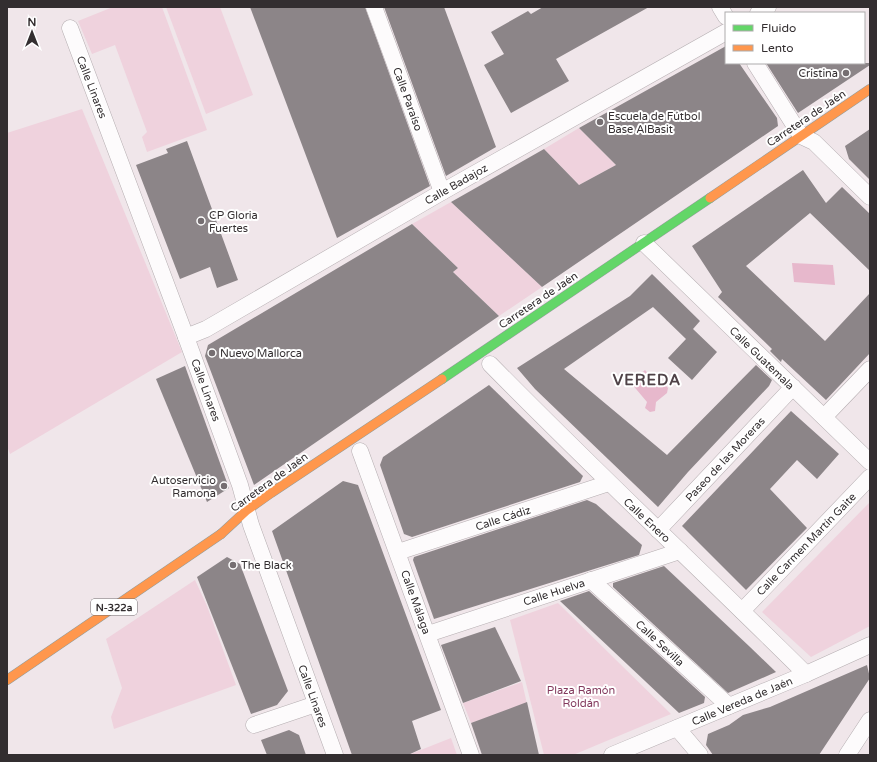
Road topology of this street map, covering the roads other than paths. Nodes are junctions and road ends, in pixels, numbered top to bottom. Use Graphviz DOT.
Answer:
graph roads {
  1 [pos="374,7"];
  2 [pos="70,28"];
  3 [pos="725,33"];
  4 [pos="756,64"];
  5 [pos="870,89"];
  6 [pos="810,141"];
  7 [pos="442,192"];
  8 [pos="870,197"];
  9 [pos="652,251"];
  10 [pos="186,337"];
  11 [pos="490,364"];
  12 [pos="870,369"];
  13 [pos="793,387"];
  14 [pos="824,417"];
  15 [pos="360,450"];
  16 [pos="870,462"];
  17 [pos="870,477"];
  18 [pos="609,483"];
  19 [pos="252,518"];
  20 [pos="658,530"];
  21 [pos="221,534"];
  22 [pos="680,550"];
  23 [pos="398,552"];
  24 [pos="591,580"];
  25 [pos="742,611"];
  26 [pos="428,634"];
  27 [pos="866,650"];
  28 [pos="806,674"];
  29 [pos="7,680"];
  30 [pos="316,704"];
  31 [pos="729,706"];
  32 [pos="870,720"];
  33 [pos="254,726"];
  34 [pos="677,728"];
  35 [pos="335,755"];
  36 [pos="471,755"];
  37 [pos="612,755"];
  38 [pos="700,755"];
  39 [pos="847,755"];
  1 -- 7 [label="street, Calle Paraíso"];
  2 -- 10 [label="street, Calle Linares"];
  3 -- 7 [label="street, Calle Badajoz"];
  4 -- 6 [label="street"];
  5 -- 6 [label="main road, Carretera de Jaén"];
  6 -- 8 [label="street"];
  6 -- 9 [label="main road, Carretera de Jaén"];
  7 -- 10 [label="street, Calle Badajoz"];
  9 -- 13 [label="street, Calle Guatemala"];
  9 -- 19 [label="main road, Carretera de Jaén"];
  10 -- 19 [label="street, Calle Linares"];
  11 -- 18 [label="street, Calle Enero"];
  12 -- 14 [label="street"];
  13 -- 14 [label="street, Calle Guatemala"];
  13 -- 20 [label="street, Paseo de las Moreras"];
  14 -- 16 [label="street, Calle Guatemala"];
  15 -- 23 [label="street, Calle Málaga"];
  17 -- 25 [label="street, Calle Carmen Martín Gaite"];
  18 -- 20 [label="street, Calle Enero"];
  18 -- 23 [label="street, Calle Cádiz"];
  19 -- 21 [label="main road, Carretera de Jaén"];
  19 -- 21 [label="main road, Carretera de Jaén"];
  19 -- 30 [label="street, Calle Linares"];
  20 -- 22 [label="street, Calle Enero"];
  21 -- 29 [label="main road, Carretera de Jaén / N-322a"];
  22 -- 24 [label="street, Calle Huelva"];
  22 -- 25 [label="street, Calle Enero"];
  23 -- 26 [label="street, Calle Málaga"];
  24 -- 26 [label="street, Calle Huelva"];
  24 -- 31 [label="street, Calle Sevilla"];
  25 -- 28 [label="street, Calle Enero"];
  26 -- 36 [label="street, Calle Málaga"];
  27 -- 28 [label="street, Calle Vereda de Jaén"];
  28 -- 31 [label="street, Calle Vereda de Jaén"];
  30 -- 33 [label="street"];
  30 -- 35 [label="street, Calle Linares"];
  31 -- 34 [label="street, Calle Vereda de Jaén"];
  32 -- 39 [label="street"];
  34 -- 37 [label="street, Calle Vereda de Jaén"];
  34 -- 38 [label="street"];
}
